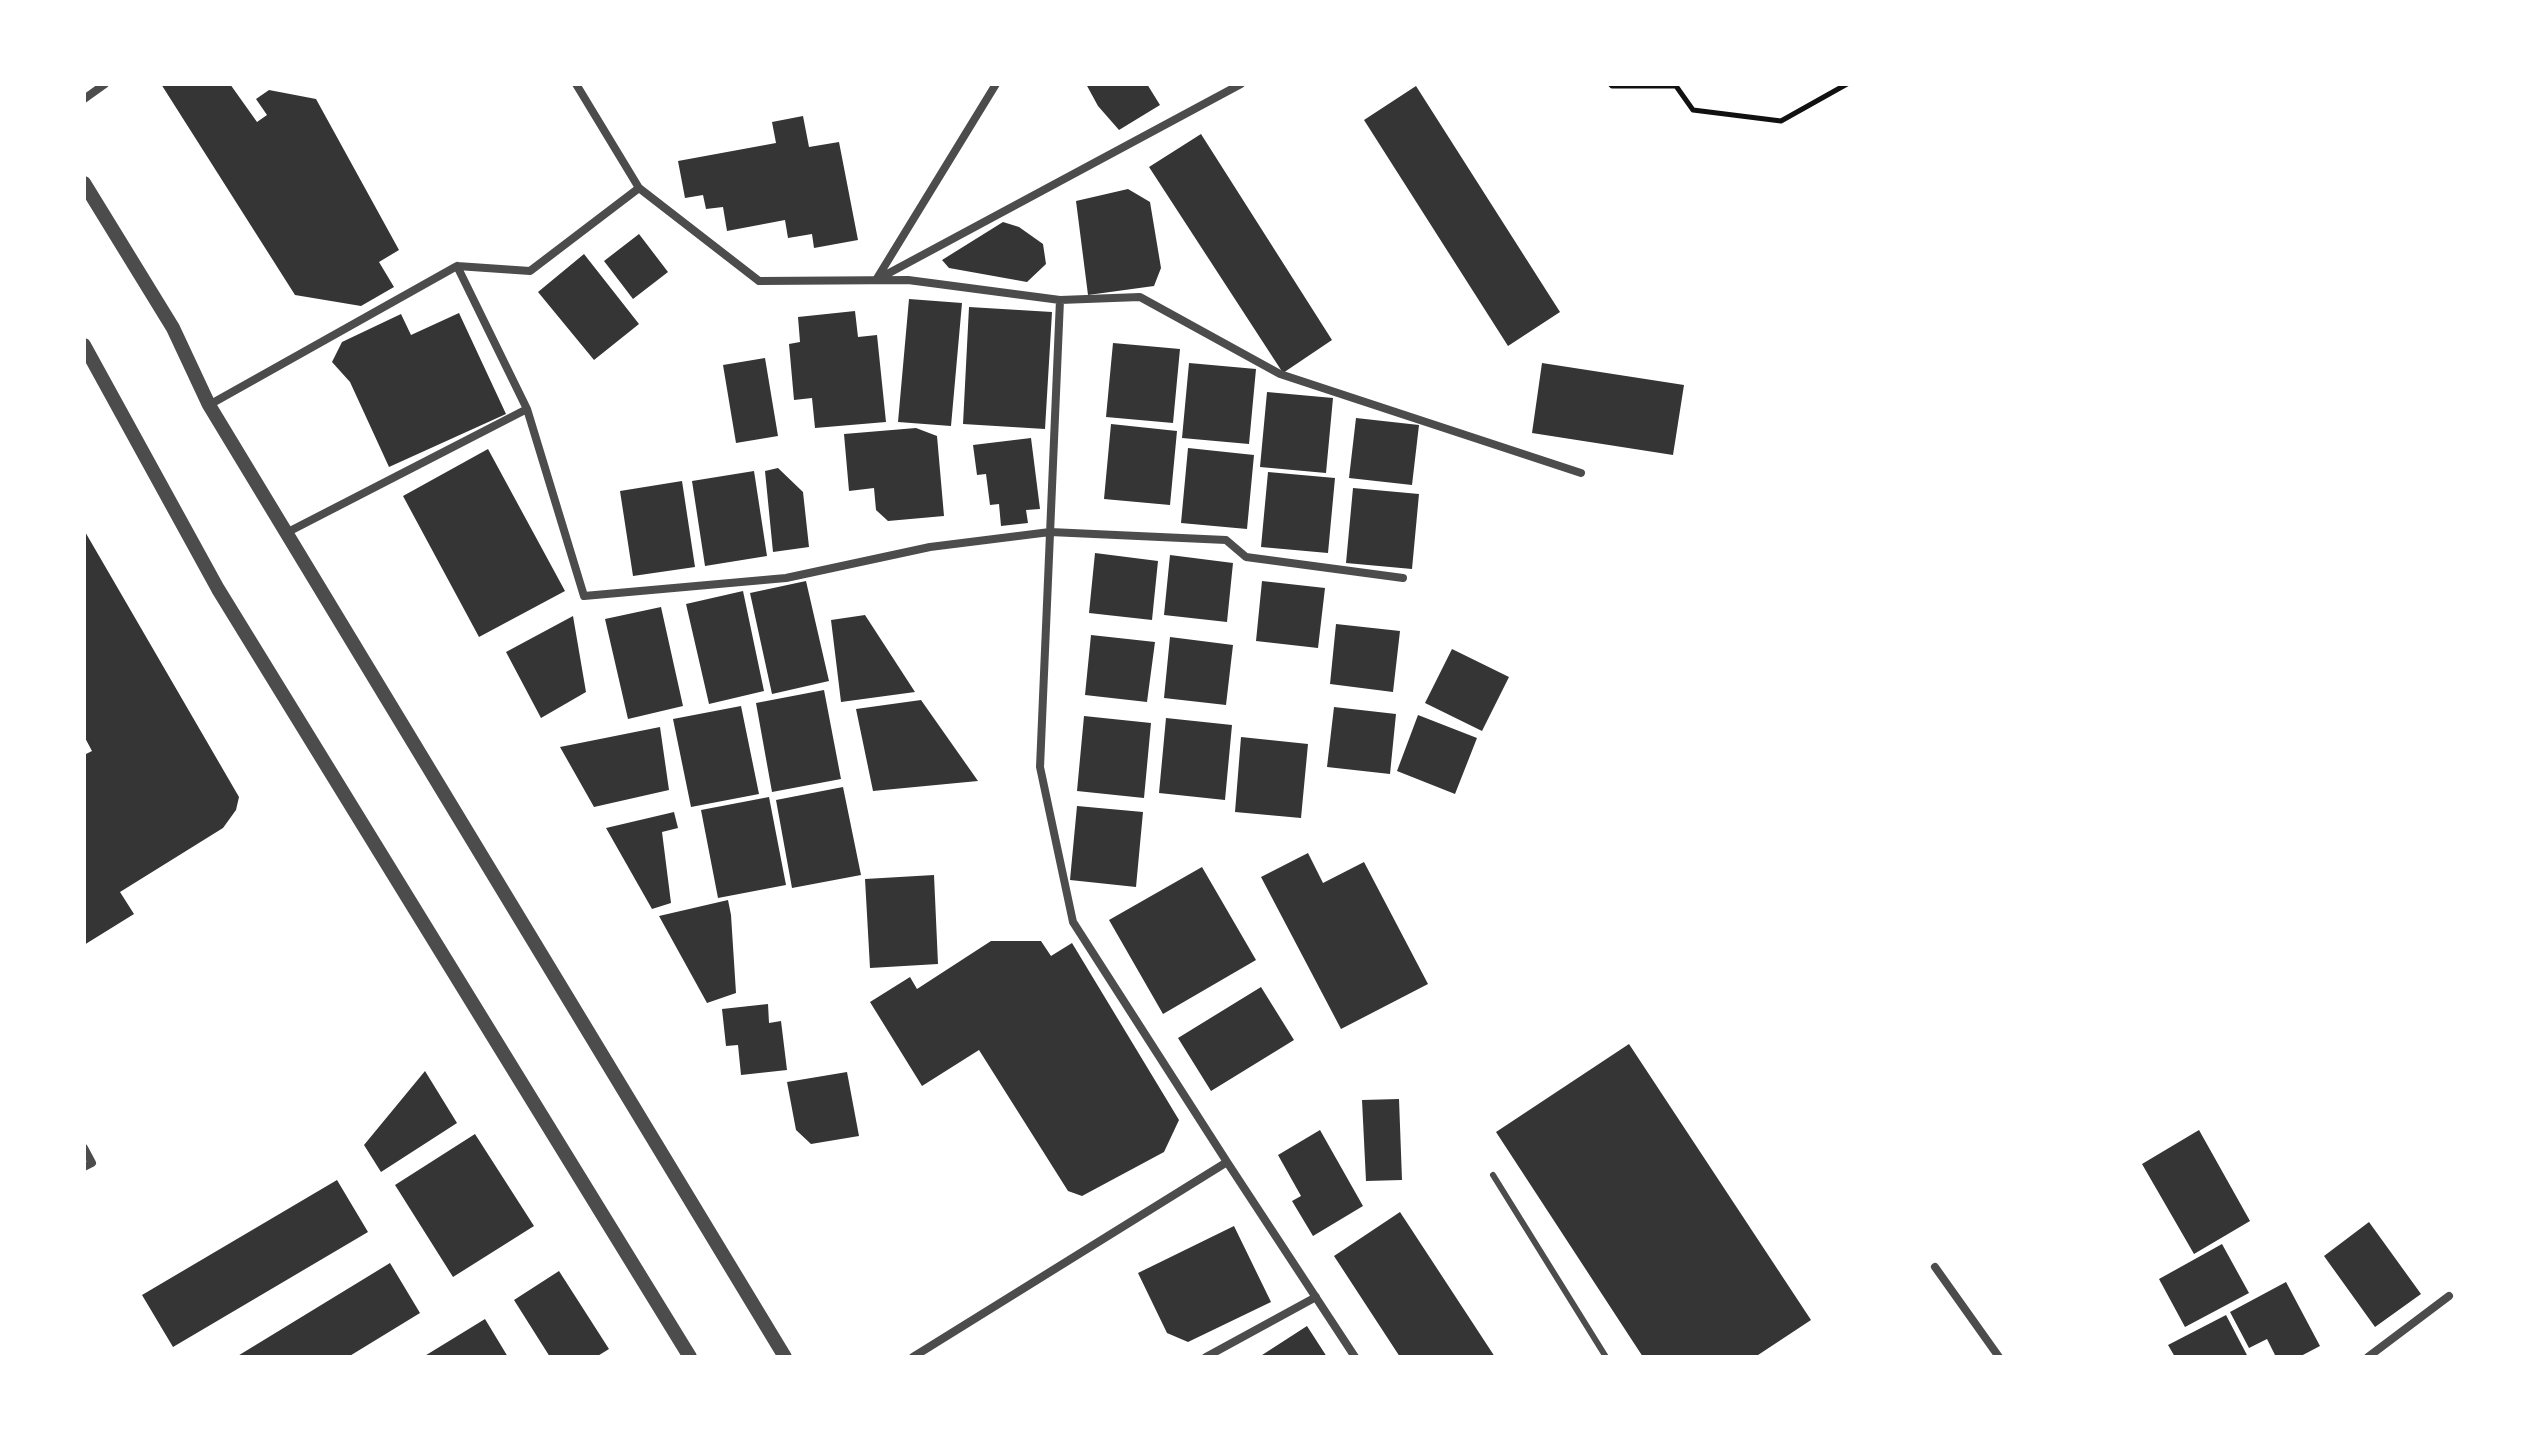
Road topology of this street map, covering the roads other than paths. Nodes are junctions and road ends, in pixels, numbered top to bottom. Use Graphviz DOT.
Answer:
graph roads {
  1 [pos="105,84"];
  2 [pos="576,84"];
  3 [pos="996,84"];
  4 [pos="1241,84"];
  5 [pos="84,99"];
  6 [pos="84,183"];
  7 [pos="639,188"];
  8 [pos="457,266"];
  9 [pos="876,280"];
  10 [pos="1060,300"];
  11 [pos="84,345"];
  12 [pos="209,405"];
  13 [pos="527,409"];
  14 [pos="1581,473"];
  15 [pos="1050,532"];
  16 [pos="286,533"];
  17 [pos="1403,578"];
  18 [pos="84,1148"];
  19 [pos="1227,1162"];
  20 [pos="84,1167"];
  21 [pos="1493,1175"];
  22 [pos="1935,1267"];
  23 [pos="2449,1296"];
  24 [pos="1316,1297"];
  25 [pos="690,1357"];
  26 [pos="785,1357"];
  27 [pos="913,1357"];
  28 [pos="1206,1357"];
  29 [pos="1355,1357"];
  30 [pos="1606,1357"];
  31 [pos="1999,1357"];
  32 [pos="2368,1357"];
  1 -- 5 [label="street"];
  2 -- 7 [label="street"];
  3 -- 9 [label="street"];
  4 -- 9 [label="street"];
  6 -- 12 [label="street"];
  7 -- 8 [label="street"];
  7 -- 9 [label="street"];
  8 -- 12 [label="street"];
  8 -- 13 [label="street"];
  9 -- 10 [label="street"];
  10 -- 14 [label="street"];
  10 -- 15 [label="street"];
  11 -- 25 [label="street"];
  12 -- 16 [label="street"];
  13 -- 15 [label="street"];
  13 -- 16 [label="street"];
  15 -- 17 [label="street"];
  15 -- 19 [label="street"];
  16 -- 26 [label="street"];
  18 -- 20 [label="street"];
  19 -- 24 [label="street"];
  19 -- 27 [label="street"];
  21 -- 30 [label="lane"];
  22 -- 31 [label="street"];
  23 -- 32 [label="street"];
  24 -- 28 [label="street"];
  24 -- 29 [label="street"];
}
